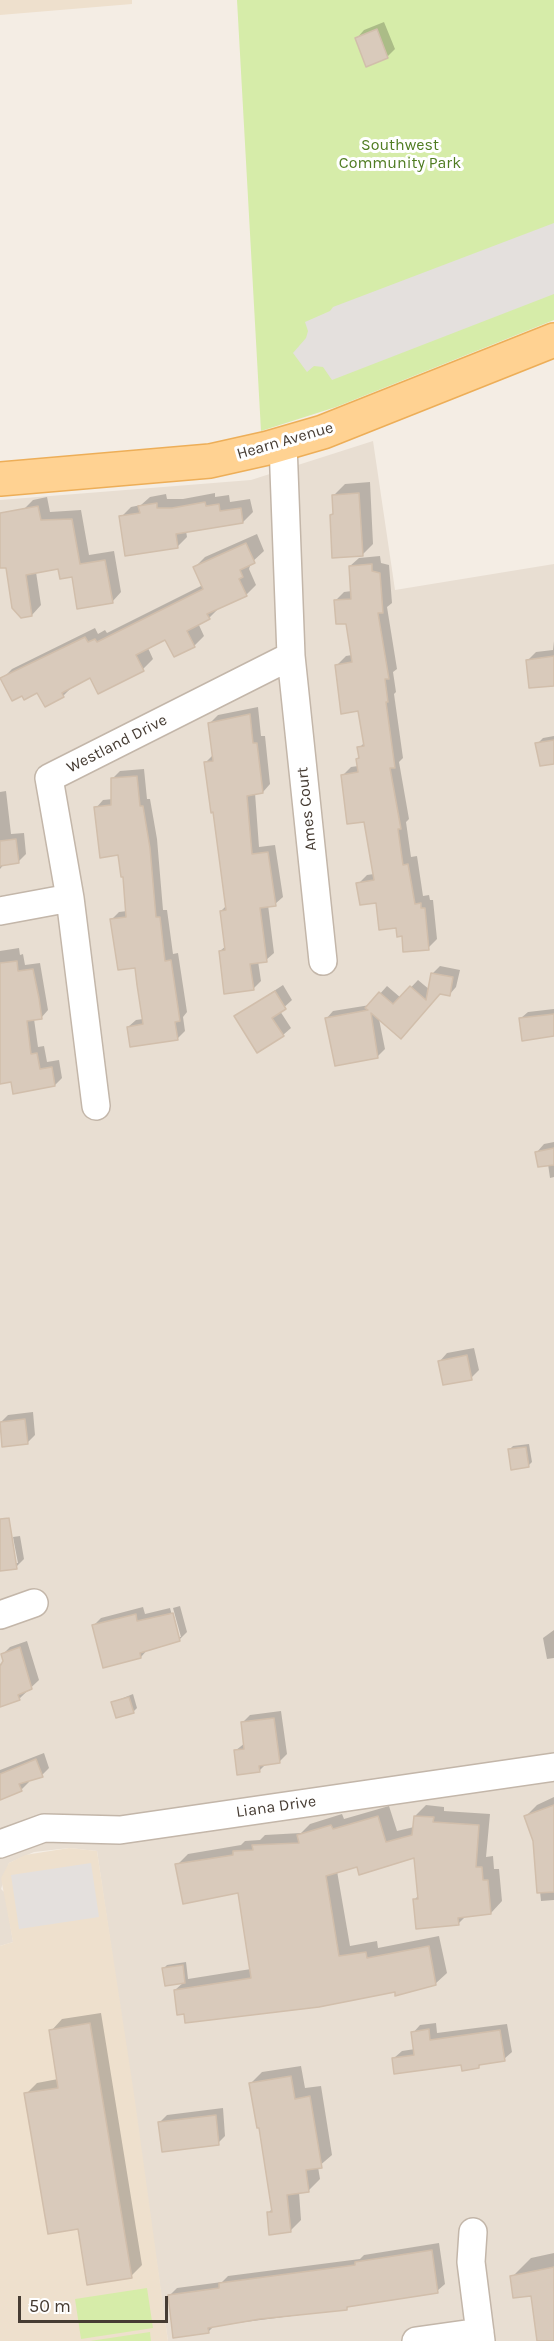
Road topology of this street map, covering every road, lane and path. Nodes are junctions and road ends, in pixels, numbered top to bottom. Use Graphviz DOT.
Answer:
graph roads {
  1 [pos="554,340"];
  2 [pos="283,444"];
  3 [pos="0,480"];
  4 [pos="291,656"];
  5 [pos="70,898"];
  6 [pos="0,911"];
  7 [pos="323,961"];
  8 [pos="96,1106"];
  9 [pos="34,1603"];
  10 [pos="0,1615"];
  11 [pos="554,1767"];
  12 [pos="0,1844"];
  13 [pos="473,2232"];
  14 [pos="481,2337"];
  15 [pos="416,2341"];
  1 -- 2 [label="main road, Hearn Avenue"];
  2 -- 3 [label="main road, Hearn Avenue"];
  2 -- 4 [label="street"];
  4 -- 5 [label="street, Westland Drive"];
  4 -- 7 [label="street, Ames Court"];
  5 -- 6 [label="street"];
  5 -- 8 [label="street, Westland Drive"];
  9 -- 10 [label="street"];
  11 -- 12 [label="street, Liana Drive"];
  13 -- 14 [label="street"];
  14 -- 15 [label="street"];
}
